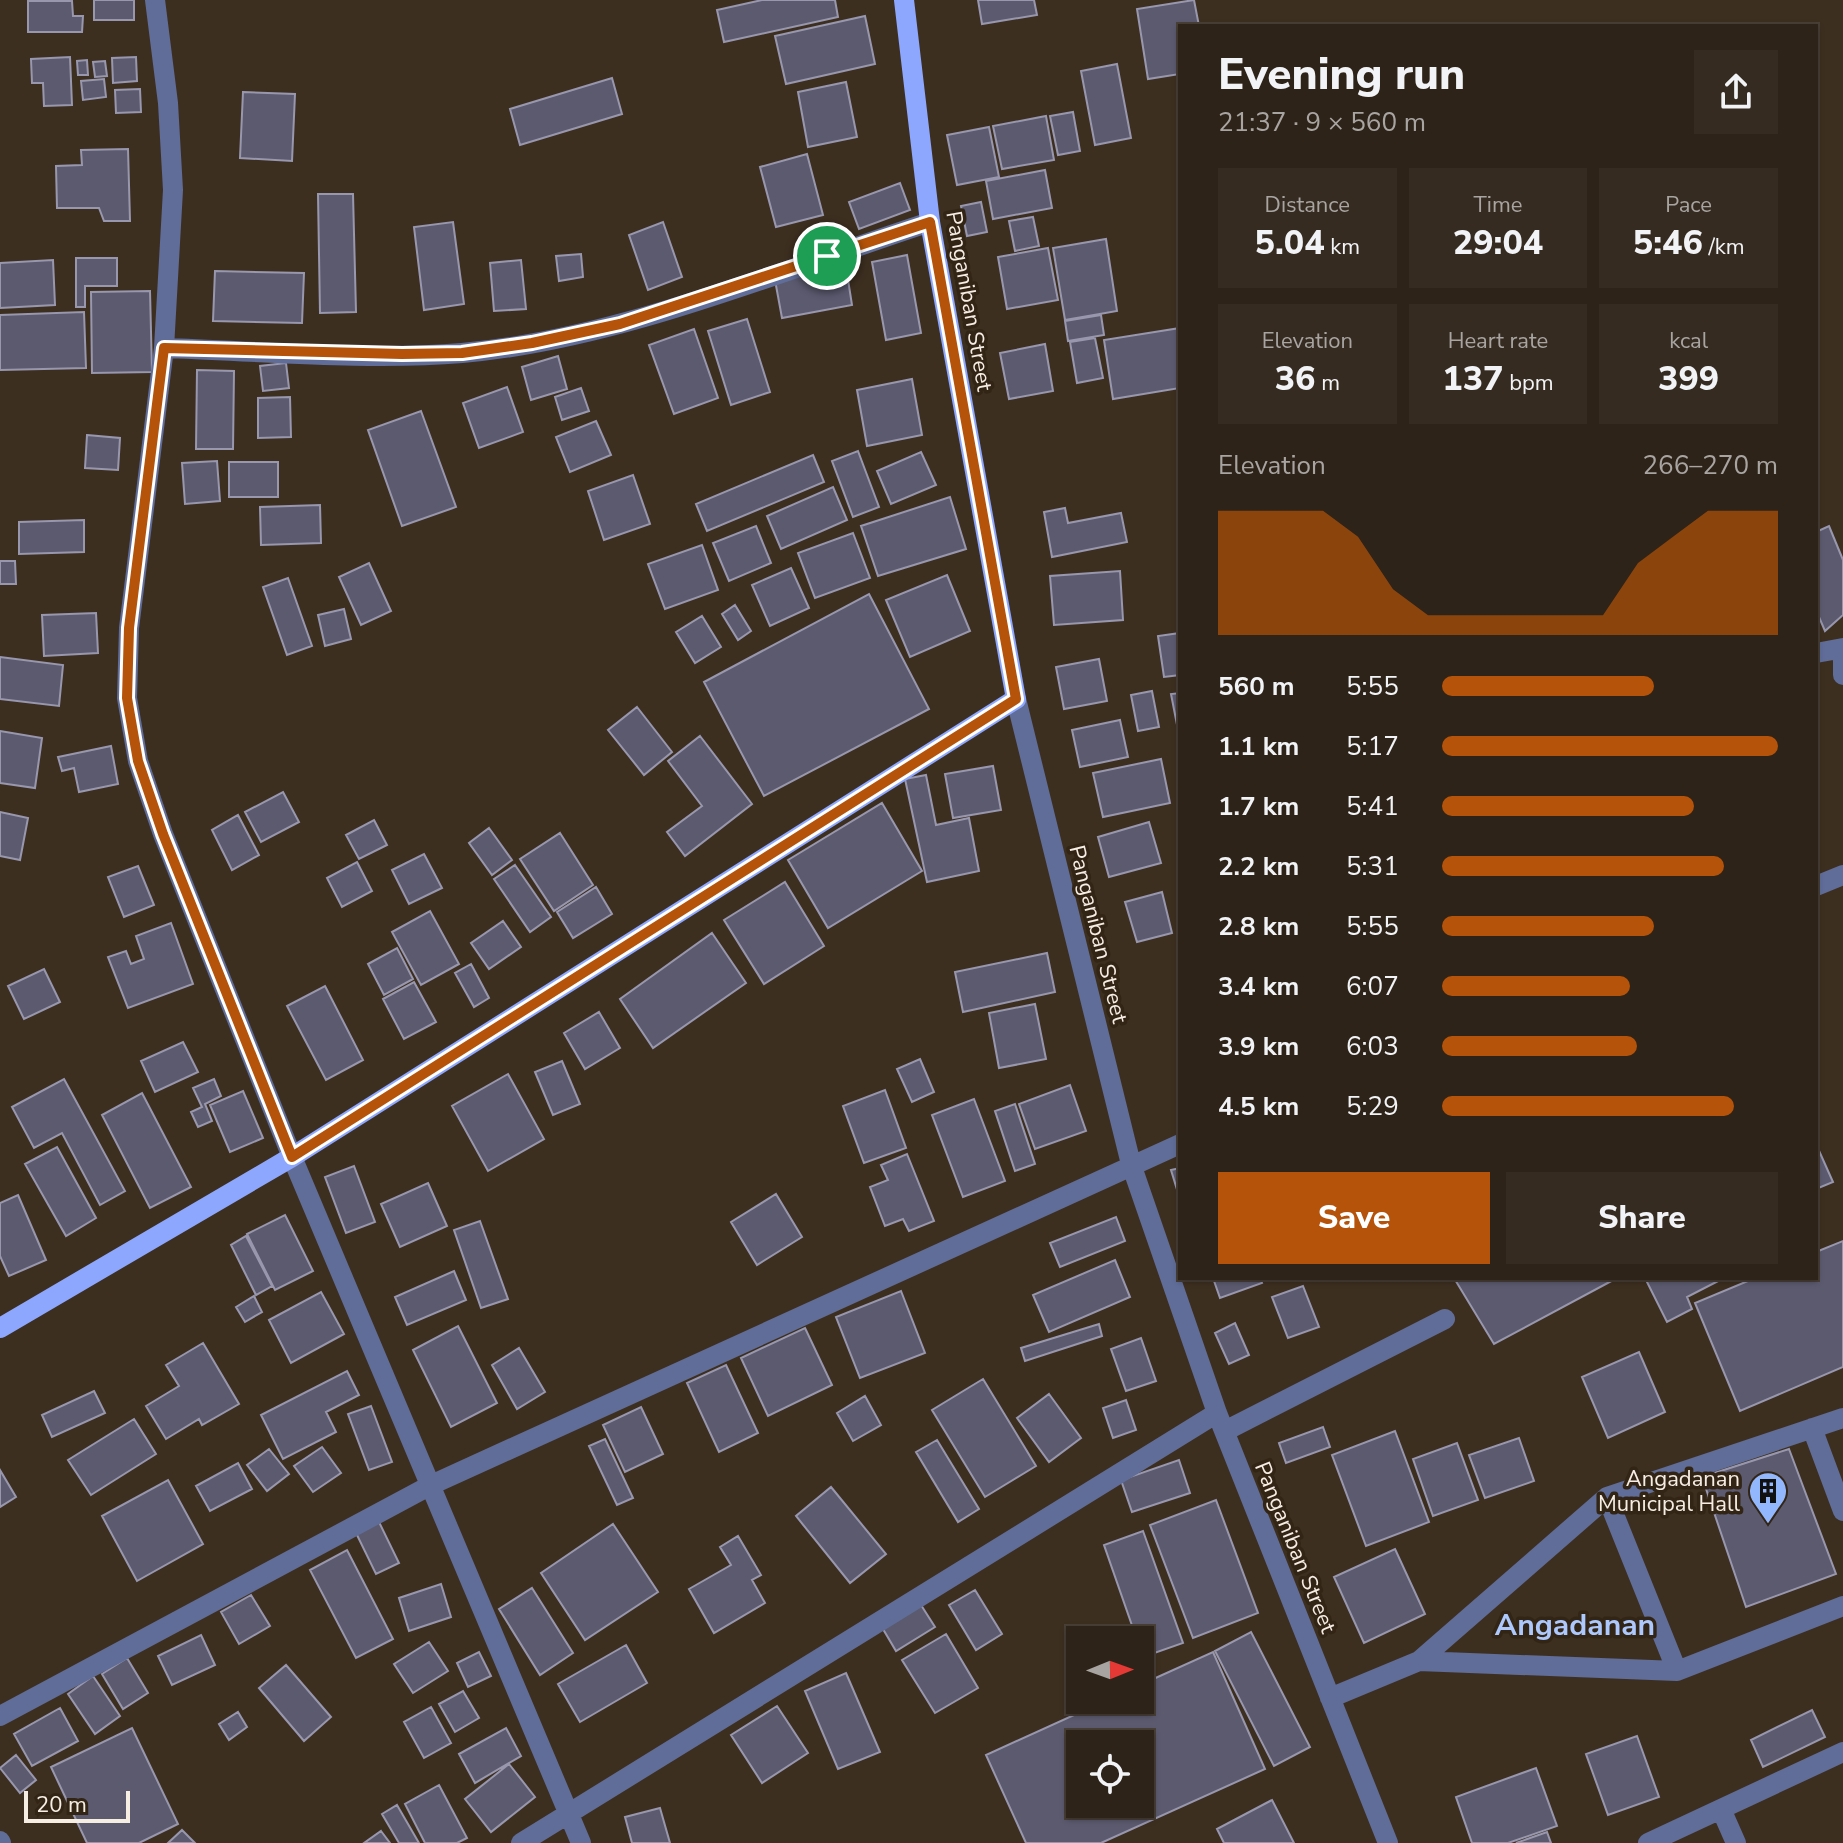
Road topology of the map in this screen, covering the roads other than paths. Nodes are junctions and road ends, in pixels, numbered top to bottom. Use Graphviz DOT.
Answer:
graph roads {
  1 [pos="155,0"];
  2 [pos="904,0"];
  3 [pos="930,222"];
  4 [pos="164,348"];
  5 [pos="1843,651"];
  6 [pos="1818,653"];
  7 [pos="1843,675"];
  8 [pos="1016,699"];
  9 [pos="1843,875"];
  10 [pos="1818,885"];
  11 [pos="1178,1145"];
  12 [pos="292,1157"];
  13 [pos="1131,1164"];
  14 [pos="1445,1319"];
  15 [pos="0,1328"];
  16 [pos="1843,1418"];
  17 [pos="1221,1422"];
  18 [pos="1812,1428"];
  19 [pos="431,1485"];
  20 [pos="1607,1497"];
  21 [pos="1843,1511"];
  22 [pos="1843,1606"];
  23 [pos="1419,1661"];
  24 [pos="1677,1671"];
  25 [pos="1330,1698"];
  26 [pos="0,1716"];
  27 [pos="1841,1758"];
  28 [pos="1721,1809"];
  29 [pos="567,1815"];
  30 [pos="521,1843"];
  31 [pos="581,1843"];
  32 [pos="1388,1843"];
  33 [pos="1648,1843"];
  34 [pos="1736,1843"];
  1 -- 4 [label="street"];
  2 -- 3 [label="main road, Panganiban Street"];
  3 -- 4 [label="street"];
  3 -- 8 [label="main road, Panganiban Street"];
  4 -- 12 [label="street"];
  5 -- 6 [label="street"];
  5 -- 7 [label="street"];
  8 -- 12 [label="main road"];
  8 -- 13 [label="street, Panganiban Street"];
  9 -- 10 [label="street"];
  11 -- 13 [label="street"];
  12 -- 15 [label="main road"];
  12 -- 19 [label="street"];
  13 -- 17 [label="street, Panganiban Street"];
  13 -- 19 [label="street"];
  14 -- 17 [label="street"];
  16 -- 18 [label="street"];
  17 -- 25 [label="street, Panganiban Street"];
  17 -- 29 [label="street"];
  18 -- 20 [label="street"];
  18 -- 21 [label="street"];
  19 -- 26 [label="street"];
  19 -- 29 [label="street"];
  20 -- 23 [label="street"];
  20 -- 24 [label="street"];
  22 -- 24 [label="street"];
  23 -- 24 [label="street"];
  23 -- 25 [label="street"];
  25 -- 32 [label="street, Panganiban Street"];
  27 -- 28 [label="street"];
  28 -- 33 [label="street"];
  28 -- 34 [label="street"];
  29 -- 30 [label="street"];
  29 -- 31 [label="street"];
}
